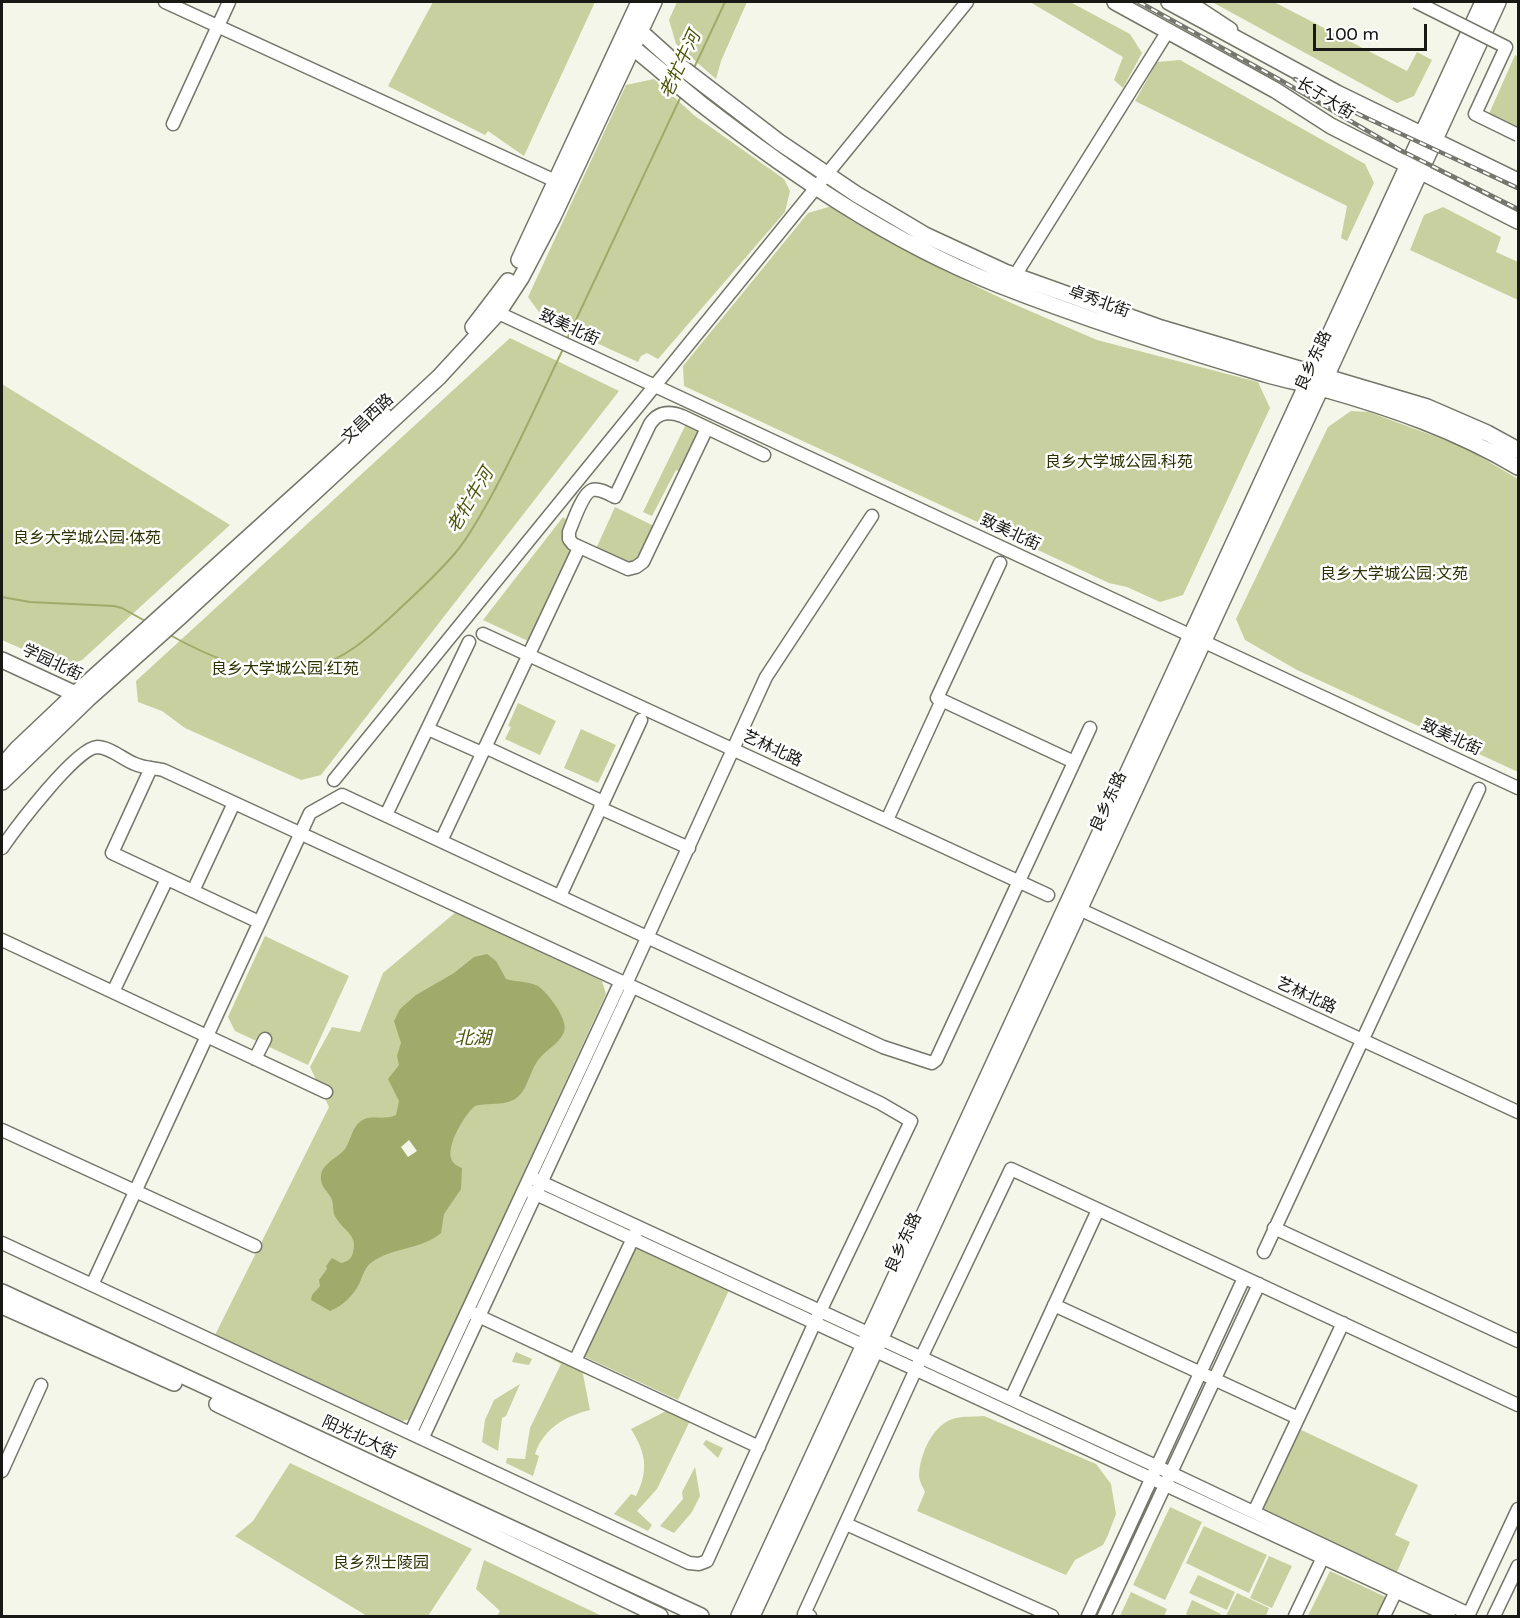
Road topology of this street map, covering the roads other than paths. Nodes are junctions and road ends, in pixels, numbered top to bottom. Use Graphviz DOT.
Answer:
graph roads {
  1 [pos="165,2"];
  2 [pos="229,2"];
  3 [pos="639,2"];
  4 [pos="654,2"];
  5 [pos="967,2"];
  6 [pos="1115,2"];
  7 [pos="1169,2"];
  8 [pos="1192,2"];
  9 [pos="1416,2"];
  10 [pos="1483,2"];
  11 [pos="1498,2"];
  12 [pos="217,25"];
  13 [pos="635,26"];
  14 [pos="1168,31"];
  15 [pos="626,43"];
  16 [pos="1276,60"];
  17 [pos="172,124"];
  18 [pos="1518,135"];
  19 [pos="1427,137"];
  20 [pos="1413,168"];
  21 [pos="827,174"];
  22 [pos="1518,181"];
  23 [pos="562,184"];
  24 [pos="816,188"];
  25 [pos="1518,220"];
  26 [pos="1012,282"];
  27 [pos="493,311"];
  28 [pos="1316,381"];
  29 [pos="654,385"];
  30 [pos="707,428"];
  31 [pos="1518,450"];
  32 [pos="764,455"];
  33 [pos="1518,467"];
  34 [pos="872,516"];
  35 [pos="579,548"];
  36 [pos="1000,563"];
  37 [pos="483,634"];
  38 [pos="1197,638"];
  39 [pos="469,642"];
  40 [pos="528,654"];
  41 [pos="2,660"];
  42 [pos="2,668"];
  43 [pos="78,700"];
  44 [pos="942,700"];
  45 [pos="641,720"];
  46 [pos="1090,728"];
  47 [pos="428,729"];
  48 [pos="484,750"];
  49 [pos="734,750"];
  50 [pos="1074,762"];
  51 [pos="2,766"];
  52 [pos="151,768"];
  53 [pos="334,780"];
  54 [pos="2,782"];
  55 [pos="1518,788"];
  56 [pos="1479,789"];
  57 [pos="234,803"];
  58 [pos="602,805"];
  59 [pos="386,815"];
  60 [pos="887,820"];
  61 [pos="300,834"];
  62 [pos="441,841"];
  63 [pos="2,848"];
  64 [pos="689,848"];
  65 [pos="167,879"];
  66 [pos="1018,881"];
  67 [pos="193,891"];
  68 [pos="1048,895"];
  69 [pos="560,896"];
  70 [pos="1079,909"];
  71 [pos="259,922"];
  72 [pos="648,937"];
  73 [pos="2,940"];
  74 [pos="626,984"];
  75 [pos="113,992"];
  76 [pos="207,1036"];
  77 [pos="265,1039"];
  78 [pos="1362,1040"];
  79 [pos="255,1059"];
  80 [pos="326,1092"];
  81 [pos="1518,1112"];
  82 [pos="976,1117"];
  83 [pos="2,1130"];
  84 [pos="533,1185"];
  85 [pos="135,1191"];
  86 [pos="1098,1210"];
  87 [pos="1274,1228"];
  88 [pos="636,1233"];
  89 [pos="2,1243"];
  90 [pos="255,1246"];
  91 [pos="1264,1252"];
  92 [pos="1244,1278"];
  93 [pos="1259,1284"];
  94 [pos="92,1285"];
  95 [pos="2,1292"];
  96 [pos="1054,1305"];
  97 [pos="2,1306"];
  98 [pos="474,1314"];
  99 [pos="823,1319"];
  100 [pos="1343,1323"];
  101 [pos="1518,1341"];
  102 [pos="872,1342"];
  103 [pos="575,1361"];
  104 [pos="915,1362"];
  105 [pos="1201,1373"];
  106 [pos="1215,1379"];
  107 [pos="41,1385"];
  108 [pos="1011,1399"];
  109 [pos="1518,1406"];
  110 [pos="1298,1418"];
  111 [pos="417,1435"];
  112 [pos="759,1447"];
  113 [pos="2,1471"];
  114 [pos="1155,1472"];
  115 [pos="1168,1478"];
  116 [pos="1518,1509"];
  117 [pos="1254,1512"];
  118 [pos="846,1524"];
  119 [pos="1325,1552"];
  120 [pos="1518,1566"];
  121 [pos="1398,1587"];
  122 [pos="1468,1615"];
  123 [pos="660,1617"];
  124 [pos="701,1617"];
  125 [pos="739,1617"];
  126 [pos="752,1617"];
  127 [pos="810,1617"];
  128 [pos="1052,1617"];
  129 [pos="1088,1617"];
  130 [pos="1104,1617"];
  131 [pos="1295,1617"];
  132 [pos="1384,1617"];
  133 [pos="1449,1617"];
  134 [pos="1494,1617"];
  1 -- 12 [label="street"];
  2 -- 12 [label="street"];
  3 -- 13 [label="main road, 文昌西路"];
  4 -- 13 [label="main road, 文昌西路"];
  5 -- 21 [label="street"];
  6 -- 14 [label="main road, 长于大街"];
  7 -- 16 [label="main road, 长于大街"];
  8 -- 16 [label="street"];
  9 -- 18 [label="street, bridge"];
  10 -- 19 [label="main road, 良乡东路"];
  11 -- 19 [label="main road, 良乡东路"];
  12 -- 17 [label="street"];
  12 -- 23 [label="street"];
  13 -- 15 [label="main road, 文昌西路"];
  13 -- 21 [label="main road, 卓秀北街"];
  14 -- 20 [label="main road, 长于大街"];
  14 -- 26 [label="street"];
  15 -- 23 [label="main road, 文昌西路"];
  15 -- 24 [label="main road, 卓秀北街"];
  16 -- 19 [label="main road, 长于大街"];
  19 -- 20 [label="main road, 良乡东路"];
  19 -- 22 [label="main road, 长于大街"];
  20 -- 25 [label="main road, 长于大街"];
  20 -- 28 [label="main road, 良乡东路"];
  21 -- 24 [label="street"];
  21 -- 26 [label="main road, 卓秀北街"];
  23 -- 27 [label="main road, 文昌西路"];
  24 -- 26 [label="main road, 卓秀北街"];
  24 -- 29 [label="street"];
  26 -- 28 [label="main road, 卓秀北街"];
  27 -- 29 [label="street, 致美北街"];
  27 -- 43 [label="main road, 文昌西路"];
  28 -- 31 [label="main road"];
  28 -- 33 [label="main road, 卓秀北街"];
  28 -- 38 [label="main road, 良乡东路"];
  29 -- 38 [label="street, 致美北街"];
  29 -- 53 [label="street"];
  30 -- 32 [label="street"];
  30 -- 35 [label="street"];
  30 -- 35 [label="street"];
  34 -- 49 [label="street"];
  35 -- 40 [label="street"];
  36 -- 44 [label="street"];
  37 -- 40 [label="street, 艺林北路"];
  38 -- 55 [label="street, 致美北街"];
  38 -- 70 [label="main road, 良乡东路"];
  38 -- 82 [label="main road, 良乡东路"];
  39 -- 47 [label="street"];
  40 -- 48 [label="street"];
  40 -- 49 [label="street, 艺林北路"];
  41 -- 43 [label="main road, 学园北街"];
  42 -- 43 [label="main road, 学园北街"];
  43 -- 51 [label="main road, 文昌西路"];
  43 -- 54 [label="main road, 文昌西路"];
  44 -- 50 [label="street"];
  44 -- 60 [label="street"];
  45 -- 58 [label="street"];
  46 -- 50 [label="street"];
  47 -- 48 [label="street"];
  47 -- 59 [label="street"];
  48 -- 58 [label="street"];
  48 -- 62 [label="street"];
  49 -- 60 [label="street, 艺林北路"];
  49 -- 64 [label="street"];
  50 -- 66 [label="street"];
  52 -- 57 [label="street"];
  52 -- 63 [label="street"];
  52 -- 65 [label="street"];
  56 -- 78 [label="street"];
  57 -- 61 [label="street"];
  57 -- 67 [label="street"];
  58 -- 64 [label="street"];
  58 -- 69 [label="street"];
  59 -- 61 [label="street"];
  59 -- 62 [label="street"];
  60 -- 66 [label="street, 艺林北路"];
  61 -- 71 [label="street"];
  61 -- 74 [label="street"];
  62 -- 69 [label="street"];
  64 -- 72 [label="street"];
  65 -- 67 [label="street"];
  65 -- 75 [label="street"];
  66 -- 68 [label="street, 艺林北路"];
  66 -- 72 [label="street"];
  67 -- 71 [label="street"];
  69 -- 72 [label="street"];
  70 -- 78 [label="street, 艺林北路"];
  70 -- 82 [label="main road, 良乡东路"];
  71 -- 76 [label="street"];
  72 -- 74 [label="street"];
  73 -- 75 [label="street"];
  74 -- 84 [label="street"];
  74 -- 99 [label="street"];
  75 -- 76 [label="street"];
  76 -- 79 [label="street"];
  76 -- 85 [label="street"];
  77 -- 79 [label="street"];
  78 -- 81 [label="street, 艺林北路"];
  78 -- 87 [label="street"];
  79 -- 80 [label="street"];
  82 -- 102 [label="main road, 良乡东路"];
  83 -- 85 [label="street"];
  84 -- 88 [label="street"];
  84 -- 98 [label="street"];
  85 -- 90 [label="street"];
  85 -- 94 [label="street"];
  86 -- 92 [label="street"];
  86 -- 96 [label="street"];
  86 -- 104 [label="street"];
  87 -- 91 [label="street"];
  87 -- 101 [label="street"];
  88 -- 99 [label="street"];
  88 -- 103 [label="street"];
  89 -- 94 [label="street"];
  92 -- 93 [label="street"];
  92 -- 105 [label="street"];
  93 -- 100 [label="street"];
  93 -- 106 [label="street"];
  94 -- 111 [label="street"];
  95 -- 124 [label="main road, 阳光北大街"];
  96 -- 105 [label="street"];
  96 -- 108 [label="street"];
  97 -- 123 [label="main road, 阳光北大街"];
  98 -- 103 [label="street"];
  98 -- 111 [label="street"];
  99 -- 102 [label="street"];
  99 -- 112 [label="street"];
  100 -- 109 [label="street"];
  100 -- 110 [label="street"];
  102 -- 104 [label="street"];
  102 -- 125 [label="main road, 良乡东路"];
  102 -- 126 [label="main road, 良乡东路"];
  103 -- 112 [label="street"];
  104 -- 108 [label="street"];
  104 -- 114 [label="street"];
  104 -- 118 [label="street"];
  105 -- 106 [label="street"];
  105 -- 114 [label="street"];
  106 -- 110 [label="street"];
  106 -- 115 [label="street"];
  107 -- 113 [label="street"];
  108 -- 114 [label="street"];
  110 -- 117 [label="street"];
  111 -- 112 [label="street"];
  114 -- 115 [label="street"];
  114 -- 129 [label="street"];
  115 -- 117 [label="street"];
  115 -- 119 [label="street"];
  115 -- 130 [label="street"];
  116 -- 122 [label="street"];
  117 -- 119 [label="street"];
  118 -- 127 [label="street"];
  118 -- 128 [label="street"];
  119 -- 121 [label="street"];
  119 -- 131 [label="street"];
  120 -- 134 [label="street"];
  121 -- 122 [label="street"];
  121 -- 132 [label="street"];
  121 -- 133 [label="street"];
}
